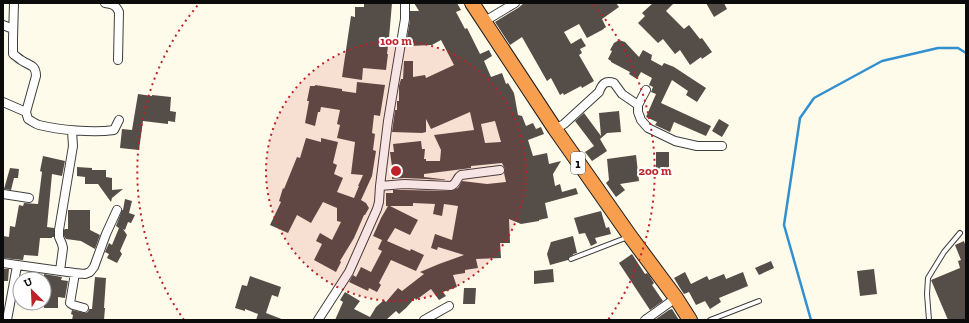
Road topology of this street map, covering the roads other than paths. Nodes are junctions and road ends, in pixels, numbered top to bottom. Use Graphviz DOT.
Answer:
graph roads {
  1 [pos="14,3"];
  2 [pos="105,3"];
  3 [pos="405,3"];
  4 [pos="472,3"];
  5 [pos="515,3"];
  6 [pos="485,21"];
  7 [pos="3,25"];
  8 [pos="13,29"];
  9 [pos="118,60"];
  10 [pos="646,90"];
  11 [pos="3,102"];
  12 [pos="638,105"];
  13 [pos="26,112"];
  14 [pos="119,120"];
  15 [pos="72,130"];
  16 [pos="554,130"];
  17 [pos="722,146"];
  18 [pos="500,170"];
  19 [pos="380,186"];
  20 [pos="3,194"];
  21 [pos="29,198"];
  22 [pos="117,210"];
  23 [pos="960,233"];
  24 [pos="630,236"];
  25 [pos="571,259"];
  26 [pos="3,263"];
  27 [pos="17,266"];
  28 [pos="60,271"];
  29 [pos="75,273"];
  30 [pos="676,298"];
  31 [pos="759,301"];
  32 [pos="449,306"];
  33 [pos="84,308"];
  34 [pos="7,320"];
  35 [pos="318,320"];
  36 [pos="424,320"];
  37 [pos="645,320"];
  38 [pos="690,320"];
  39 [pos="710,320"];
  40 [pos="929,320"];
  1 -- 8 [label="street"];
  2 -- 9 [label="street"];
  3 -- 19 [label="street"];
  4 -- 6 [label="highway, 1"];
  5 -- 6 [label="street"];
  6 -- 16 [label="highway, 1"];
  7 -- 8 [label="street"];
  8 -- 13 [label="street"];
  10 -- 12 [label="street"];
  11 -- 13 [label="street"];
  12 -- 16 [label="street"];
  12 -- 17 [label="street"];
  13 -- 15 [label="street"];
  14 -- 15 [label="street"];
  15 -- 28 [label="street"];
  16 -- 24 [label="highway, 1"];
  18 -- 19 [label="street"];
  19 -- 35 [label="street"];
  20 -- 21 [label="street"];
  22 -- 29 [label="street"];
  23 -- 40 [label="lane"];
  24 -- 25 [label="lane"];
  24 -- 30 [label="highway, 1"];
  26 -- 27 [label="street"];
  27 -- 28 [label="street"];
  27 -- 34 [label="street"];
  28 -- 29 [label="street"];
  29 -- 33 [label="street"];
  30 -- 37 [label="street"];
  30 -- 38 [label="highway, 1"];
  31 -- 39 [label="lane"];
  32 -- 36 [label="street"];
}
